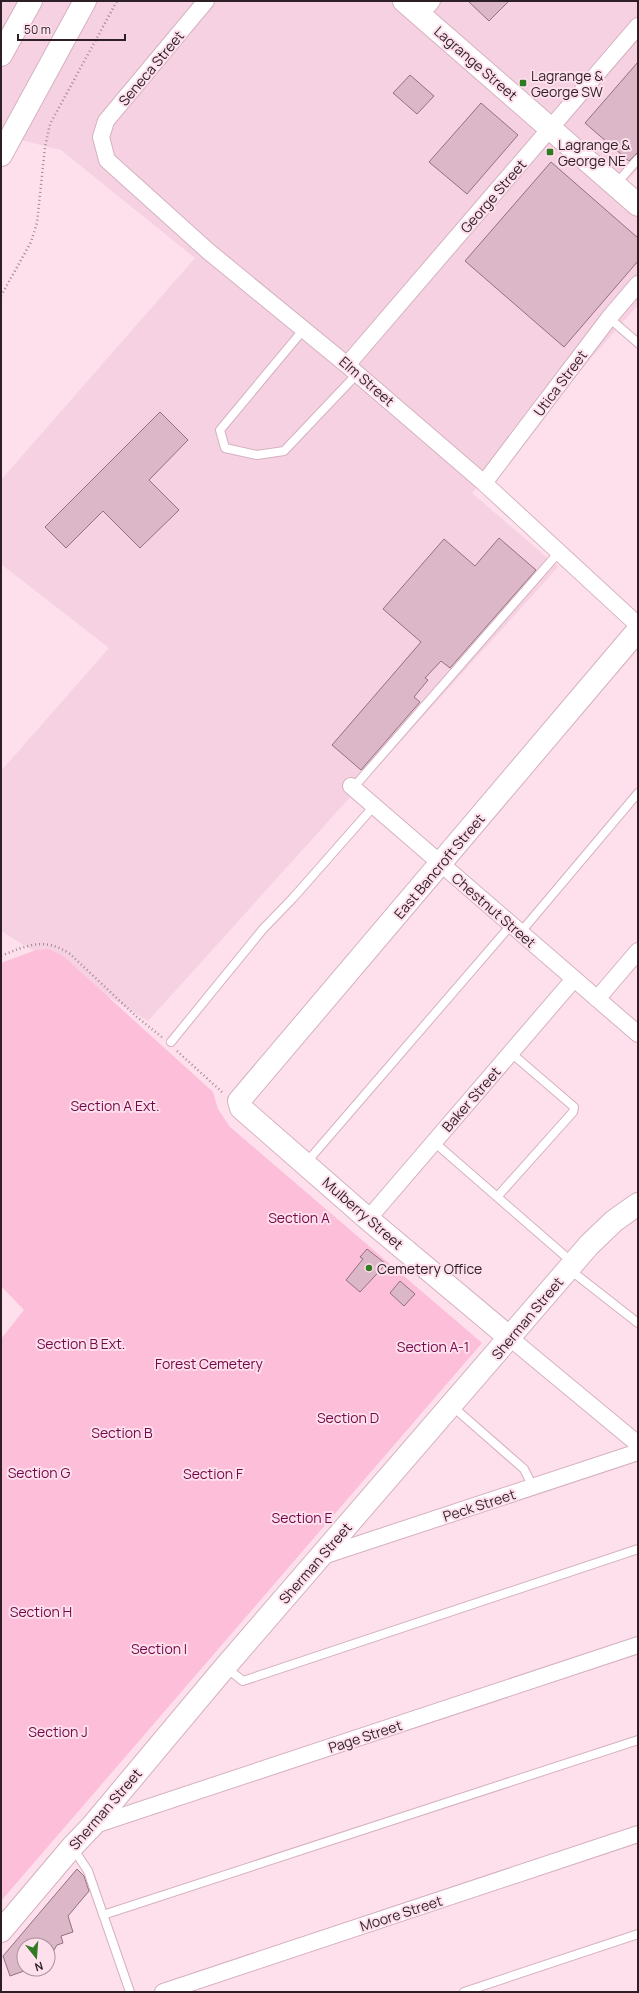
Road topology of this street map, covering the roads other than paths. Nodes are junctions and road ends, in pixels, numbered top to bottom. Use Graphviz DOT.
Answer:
graph roads {
  1 [pos="31,1"];
  2 [pos="75,1"];
  3 [pos="85,1"];
  4 [pos="206,1"];
  5 [pos="404,1"];
  6 [pos="426,8"];
  7 [pos="638,26"];
  8 [pos="1,55"];
  9 [pos="551,128"];
  10 [pos="101,137"];
  11 [pos="2,152"];
  12 [pos="638,159"];
  13 [pos="615,185"];
  14 [pos="638,205"];
  15 [pos="638,284"];
  16 [pos="609,318"];
  17 [pos="304,329"];
  18 [pos="638,343"];
  19 [pos="352,369"];
  20 [pos="484,483"];
  21 [pos="559,552"];
  22 [pos="638,625"];
  23 [pos="638,630"];
  24 [pos="352,787"];
  25 [pos="638,792"];
  26 [pos="374,806"];
  27 [pos="441,865"];
  28 [pos="516,929"];
  29 [pos="638,952"];
  30 [pos="574,979"];
  31 [pos="597,999"];
  32 [pos="638,1034"];
  33 [pos="171,1044"];
  34 [pos="510,1052"];
  35 [pos="231,1097"];
  36 [pos="434,1142"];
  37 [pos="306,1163"];
  38 [pos="498,1197"];
  39 [pos="638,1204"];
  40 [pos="368,1219"];
  41 [pos="571,1266"];
  42 [pos="638,1323"];
  43 [pos="510,1338"];
  44 [pos="451,1406"];
  45 [pos="638,1444"];
  46 [pos="638,1452"];
  47 [pos="533,1487"];
  48 [pos="638,1550"];
  49 [pos="319,1558"];
  50 [pos="638,1646"];
  51 [pos="225,1667"];
  52 [pos="638,1740"];
  53 [pos="92,1826"];
  54 [pos="638,1834"];
  55 [pos="72,1847"];
  56 [pos="103,1915"];
  57 [pos="1,1931"];
  58 [pos="638,1934"];
  59 [pos="130,1992"];
  60 [pos="163,1992"];
  61 [pos="464,1992"];
  1 -- 8 [label="street"];
  2 -- 11 [label="street"];
  3 -- 11 [label="street"];
  4 -- 10 [label="street, Seneca Street"];
  5 -- 6 [label="street, Lagrange Street"];
  6 -- 9 [label="street, Lagrange Street"];
  7 -- 9 [label="street, George Street"];
  9 -- 13 [label="street, Lagrange Street"];
  9 -- 19 [label="street, George Street"];
  10 -- 17 [label="street, Elm Street"];
  12 -- 13 [label="lane"];
  13 -- 14 [label="street, Lagrange Street"];
  15 -- 16 [label="street, Utica Street"];
  16 -- 18 [label="lane"];
  16 -- 20 [label="street, Utica Street"];
  17 -- 19 [label="street, Elm Street"];
  17 -- 19 [label="lane"];
  19 -- 20 [label="street, Elm Street"];
  20 -- 21 [label="street, Elm Street"];
  21 -- 22 [label="street, Elm Street"];
  21 -- 24 [label="lane"];
  23 -- 27 [label="street, East Bancroft Street"];
  24 -- 26 [label="street, Chestnut Street"];
  25 -- 28 [label="lane"];
  26 -- 27 [label="street, Chestnut Street"];
  26 -- 33 [label="lane"];
  27 -- 28 [label="street, Chestnut Street"];
  27 -- 35 [label="street, East Bancroft Street"];
  28 -- 30 [label="street, Chestnut Street"];
  28 -- 37 [label="lane"];
  29 -- 31 [label="street"];
  30 -- 31 [label="street, Chestnut Street"];
  30 -- 34 [label="street, Baker Street"];
  31 -- 32 [label="street, Chestnut Street"];
  34 -- 36 [label="street, Baker Street"];
  34 -- 38 [label="lane"];
  35 -- 37 [label="street, Mulberry Street"];
  36 -- 38 [label="lane"];
  36 -- 40 [label="street, Baker Street"];
  37 -- 40 [label="street, Mulberry Street"];
  38 -- 41 [label="lane"];
  39 -- 41 [label="street, Sherman Street"];
  40 -- 43 [label="street, Mulberry Street"];
  41 -- 42 [label="lane"];
  41 -- 43 [label="street, Sherman Street"];
  43 -- 44 [label="street, Sherman Street"];
  43 -- 45 [label="street, Mulberry Street"];
  44 -- 47 [label="lane"];
  44 -- 49 [label="street, Sherman Street"];
  46 -- 47 [label="street, Peck Street"];
  47 -- 49 [label="street, Peck Street"];
  48 -- 51 [label="lane"];
  49 -- 51 [label="street, Sherman Street"];
  50 -- 53 [label="street, Page Street"];
  51 -- 53 [label="street, Sherman Street"];
  52 -- 56 [label="lane"];
  53 -- 55 [label="street, Sherman Street"];
  54 -- 60 [label="street, Moore Street"];
  55 -- 56 [label="lane"];
  55 -- 57 [label="street, Sherman Street"];
  56 -- 59 [label="lane"];
  58 -- 61 [label="lane"];
}
